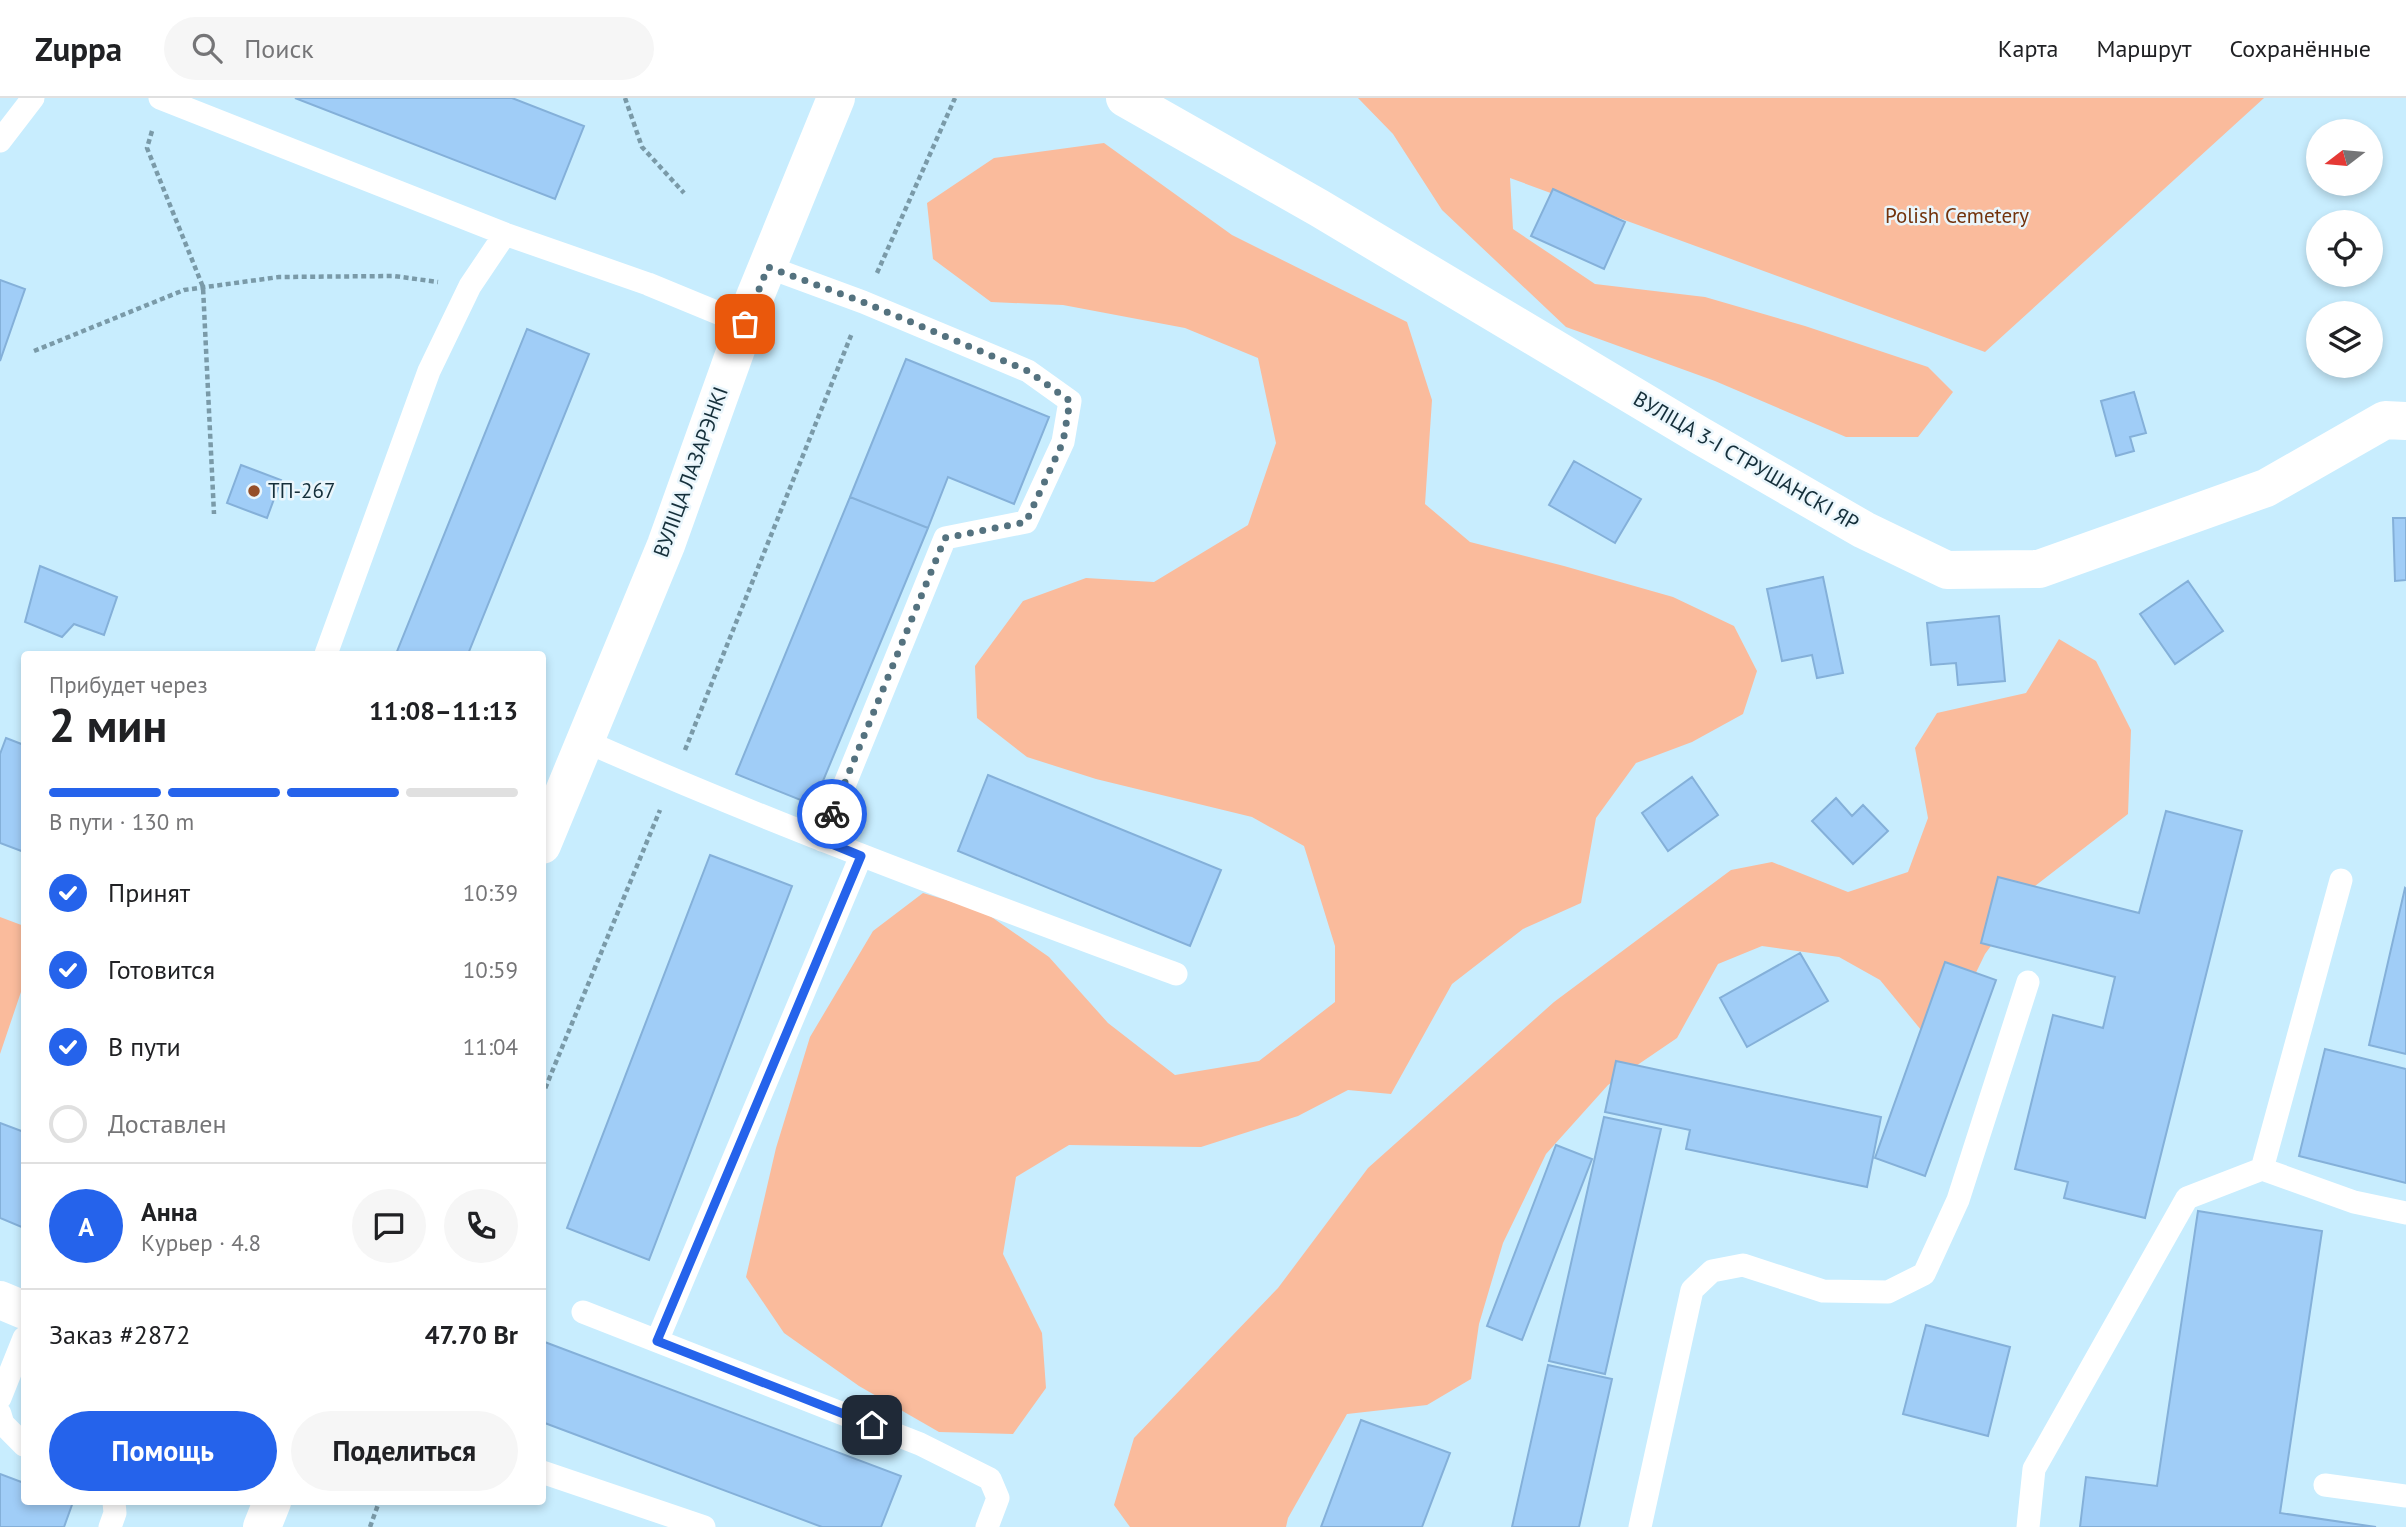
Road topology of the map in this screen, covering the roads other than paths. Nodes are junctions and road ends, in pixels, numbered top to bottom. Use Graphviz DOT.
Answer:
graph roads {
  1 [pos="33,98"];
  2 [pos="161,98"];
  3 [pos="836,98"];
  4 [pos="1125,98"];
  5 [pos="0,141"];
  6 [pos="505,234"];
  7 [pos="768,267"];
  8 [pos="745,324"];
  9 [pos="2406,421"];
  10 [pos="327,651"];
  11 [pos="585,741"];
  12 [pos="546,835"];
  13 [pos="822,840"];
  14 [pos="861,856"];
  15 [pos="2342,880"];
  16 [pos="1177,974"];
  17 [pos="2028,982"];
  18 [pos="2262,1168"];
  19 [pos="2406,1213"];
  20 [pos="0,1300"];
  21 [pos="21,1309"];
  22 [pos="583,1312"];
  23 [pos="657,1341"];
  24 [pos="21,1346"];
  25 [pos="0,1398"];
  26 [pos="0,1414"];
  27 [pos="21,1442"];
  28 [pos="546,1473"];
  29 [pos="2325,1485"];
  30 [pos="2406,1496"];
  31 [pos="114,1505"];
  32 [pos="271,1505"];
  33 [pos="110,1527"];
  34 [pos="262,1527"];
  35 [pos="704,1527"];
  36 [pos="987,1527"];
  37 [pos="1640,1527"];
  38 [pos="2028,1527"];
  1 -- 5 [label="lane"];
  2 -- 6 [label="lane"];
  3 -- 7 [label="street, ВУЛІЦА ЛАЗАРЭНКІ"];
  4 -- 9 [label="street, ВУЛІЦА 3-І СТРУШАНСКІ ЯР"];
  6 -- 8 [label="lane"];
  6 -- 10 [label="lane"];
  7 -- 8 [label="street, ВУЛІЦА ЛАЗАРЭНКІ"];
  7 -- 13 [label="lane"];
  8 -- 11 [label="street, ВУЛІЦА ЛАЗАРЭНКІ"];
  11 -- 12 [label="street, ВУЛІЦА ЛАЗАРЭНКІ"];
  11 -- 13 [label="lane"];
  13 -- 14 [label="lane"];
  14 -- 16 [label="lane"];
  14 -- 23 [label="lane"];
  15 -- 18 [label="lane"];
  17 -- 37 [label="lane"];
  18 -- 19 [label="lane"];
  18 -- 38 [label="lane"];
  20 -- 21 [label="street"];
  22 -- 23 [label="lane"];
  23 -- 36 [label="lane"];
  24 -- 25 [label="lane"];
  26 -- 27 [label="lane"];
  28 -- 35 [label="lane"];
  29 -- 30 [label="lane"];
  31 -- 33 [label="lane"];
  32 -- 34 [label="street"];
}
